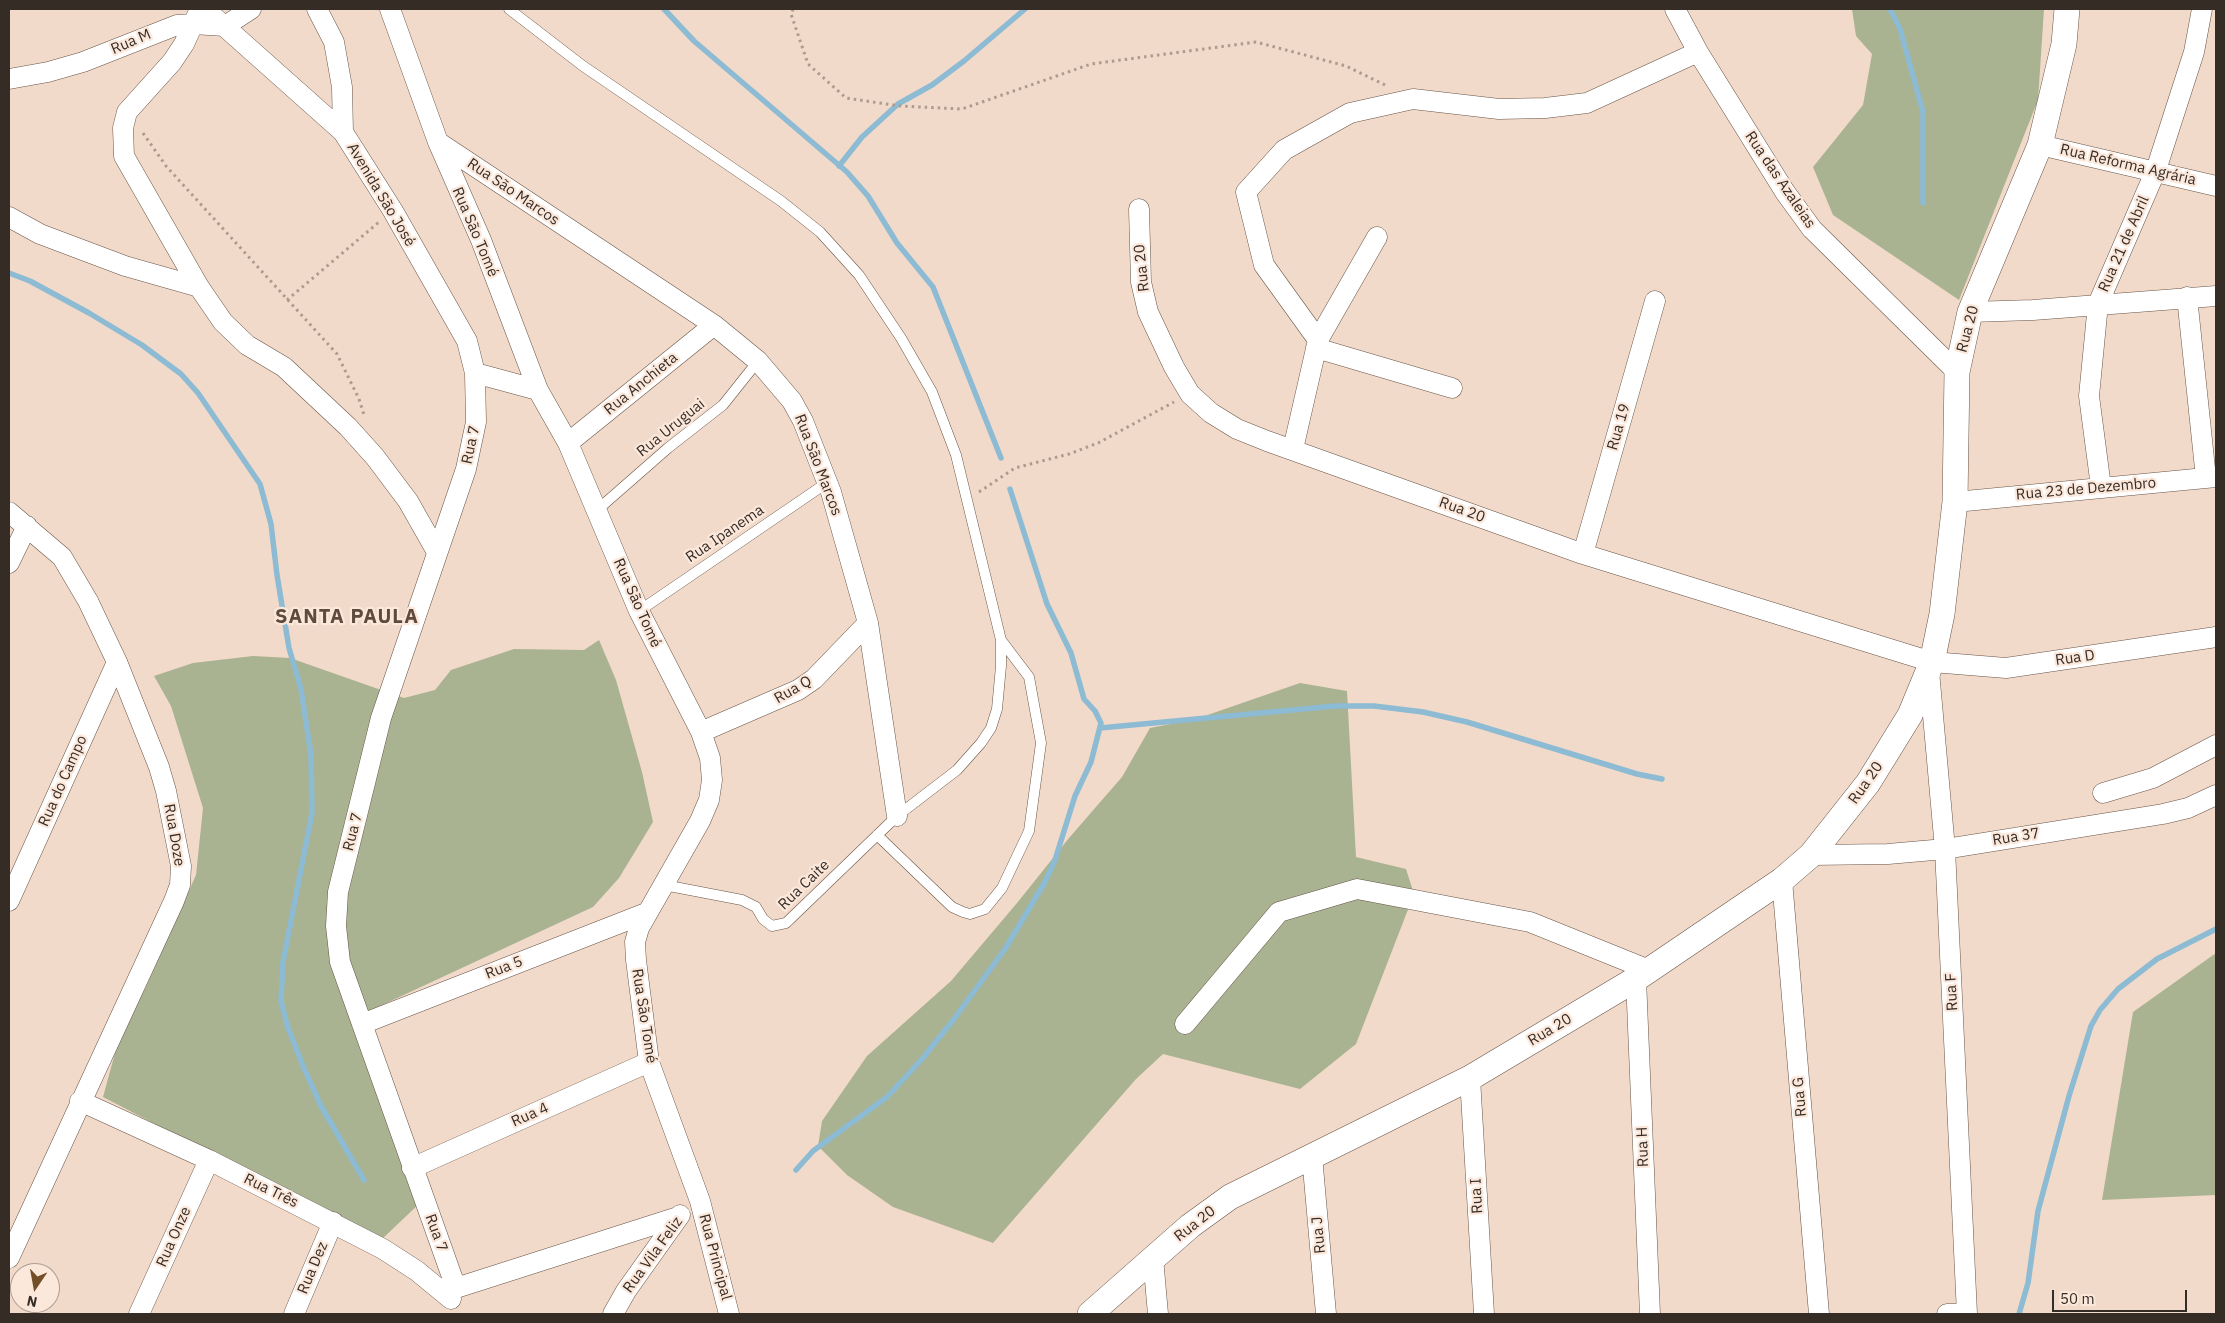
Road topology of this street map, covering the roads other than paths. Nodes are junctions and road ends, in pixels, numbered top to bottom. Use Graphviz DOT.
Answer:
graph roads {
  1 [pos="251,9"];
  2 [pos="317,9"];
  3 [pos="390,9"];
  4 [pos="509,9"];
  5 [pos="1675,9"];
  6 [pos="2067,9"];
  7 [pos="2202,9"];
  8 [pos="199,14"];
  9 [pos="225,26"];
  10 [pos="1698,52"];
  11 [pos="9,79"];
  12 [pos="342,132"];
  13 [pos="438,142"];
  14 [pos="2040,145"];
  15 [pos="2156,170"];
  16 [pos="2216,186"];
  17 [pos="1139,209"];
  18 [pos="9,217"];
  19 [pos="1377,237"];
  20 [pos="199,287"];
  21 [pos="2216,296"];
  22 [pos="2187,297"];
  23 [pos="1655,300"];
  24 [pos="2098,304"];
  25 [pos="1970,312"];
  26 [pos="714,325"];
  27 [pos="1317,344"];
  28 [pos="758,361"];
  29 [pos="1957,372"];
  30 [pos="475,373"];
  31 [pos="1452,388"];
  32 [pos="538,390"];
  33 [pos="568,443"];
  34 [pos="1293,449"];
  35 [pos="2211,478"];
  36 [pos="828,482"];
  37 [pos="2101,487"];
  38 [pos="1956,502"];
  39 [pos="596,511"];
  40 [pos="9,512"];
  41 [pos="27,526"];
  42 [pos="437,552"];
  43 [pos="1583,554"];
  44 [pos="9,563"];
  45 [pos="639,610"];
  46 [pos="868,623"];
  47 [pos="2216,637"];
  48 [pos="1001,640"];
  49 [pos="117,662"];
  50 [pos="1931,666"];
  51 [pos="701,732"];
  52 [pos="2216,745"];
  53 [pos="2103,794"];
  54 [pos="2216,795"];
  55 [pos="897,816"];
  56 [pos="877,835"];
  57 [pos="1945,849"];
  58 [pos="1811,855"];
  59 [pos="1782,880"];
  60 [pos="664,885"];
  61 [pos="9,901"];
  62 [pos="646,912"];
  63 [pos="1642,975"];
  64 [pos="362,1024"];
  65 [pos="1185,1024"];
  66 [pos="649,1062"];
  67 [pos="1470,1078"];
  68 [pos="80,1101"];
  69 [pos="1312,1156"];
  70 [pos="209,1160"];
  71 [pos="412,1168"];
  72 [pos="700,1201"];
  73 [pos="678,1217"];
  74 [pos="333,1222"];
  75 [pos="9,1258"];
  76 [pos="1153,1258"];
  77 [pos="450,1300"];
  78 [pos="139,1314"];
  79 [pos="294,1314"];
  80 [pos="613,1314"];
  81 [pos="730,1314"];
  82 [pos="1090,1314"];
  83 [pos="1158,1314"];
  84 [pos="1326,1314"];
  85 [pos="1484,1314"];
  86 [pos="1650,1314"];
  87 [pos="1819,1314"];
  88 [pos="1947,1314"];
  89 [pos="1967,1314"];
  1 -- 9 [label="street"];
  2 -- 12 [label="street, Avenida São José"];
  3 -- 13 [label="street, Rua São Tomé"];
  4 -- 48 [label="lane"];
  5 -- 10 [label="street, Rua das Azaleias"];
  6 -- 14 [label="street, Rua 20"];
  7 -- 15 [label="street, Rua 21 de Abril"];
  8 -- 9 [label="street, Rua M"];
  8 -- 11 [label="street, Rua M"];
  8 -- 20 [label="street"];
  9 -- 12 [label="street"];
  10 -- 27 [label="street"];
  10 -- 29 [label="street, Rua das Azaleias"];
  12 -- 30 [label="street, Avenida São José"];
  13 -- 26 [label="street, Rua São Marcos"];
  13 -- 32 [label="street, Rua São Tomé"];
  14 -- 15 [label="street, Rua Reforma Agrária"];
  14 -- 25 [label="street, Rua 20"];
  15 -- 16 [label="street, Rua Reforma Agrária"];
  15 -- 24 [label="street, Rua 21 de Abril"];
  17 -- 34 [label="street, Rua 20"];
  18 -- 20 [label="street"];
  19 -- 27 [label="street"];
  20 -- 42 [label="street"];
  21 -- 22 [label="street"];
  22 -- 24 [label="street"];
  22 -- 35 [label="street"];
  23 -- 43 [label="street, Rua 19"];
  24 -- 25 [label="street"];
  24 -- 37 [label="street, Rua 21 de Abril"];
  25 -- 29 [label="street, Rua 20"];
  26 -- 28 [label="street, Rua São Marcos"];
  26 -- 33 [label="street, Rua Anchieta"];
  27 -- 31 [label="street"];
  27 -- 34 [label="street"];
  28 -- 36 [label="street, Rua São Marcos"];
  28 -- 39 [label="lane, Rua Uruguai"];
  29 -- 38 [label="street, Rua 20"];
  30 -- 32 [label="street"];
  30 -- 42 [label="street, Rua 7"];
  32 -- 33 [label="street, Rua São Tomé"];
  33 -- 39 [label="street, Rua São Tomé"];
  34 -- 43 [label="street, Rua 20"];
  35 -- 37 [label="street, Rua 23 de Dezembro"];
  36 -- 45 [label="lane, Rua Ipanema"];
  36 -- 46 [label="street, Rua São Marcos"];
  37 -- 38 [label="street, Rua 23 de Dezembro"];
  38 -- 50 [label="street, Rua 20"];
  39 -- 45 [label="street, Rua São Tomé"];
  40 -- 41 [label="street, Rua Doze"];
  41 -- 44 [label="street"];
  41 -- 49 [label="street, Rua Doze"];
  42 -- 64 [label="street, Rua 7"];
  43 -- 50 [label="street, Rua 20"];
  45 -- 51 [label="street, Rua São Tomé"];
  46 -- 51 [label="street, Rua Q"];
  46 -- 55 [label="street, Rua São Marcos"];
  47 -- 50 [label="street, Rua D"];
  48 -- 55 [label="lane, Rua Caite"];
  48 -- 56 [label="lane"];
  49 -- 61 [label="street, Rua do Campo"];
  49 -- 68 [label="street, Rua Doze"];
  50 -- 57 [label="street, Rua F"];
  50 -- 58 [label="street, Rua 20"];
  51 -- 60 [label="street, Rua São Tomé"];
  52 -- 53 [label="street"];
  54 -- 57 [label="street, Rua 37"];
  55 -- 56 [label="lane, Rua Caite"];
  56 -- 60 [label="lane, Rua Caite"];
  57 -- 58 [label="street, Rua 37"];
  57 -- 89 [label="street, Rua F"];
  58 -- 59 [label="street, Rua 20"];
  59 -- 63 [label="street, Rua 20"];
  59 -- 87 [label="street, Rua G"];
  60 -- 62 [label="street, Rua São Tomé"];
  62 -- 64 [label="street, Rua 5"];
  62 -- 66 [label="street, Rua São Tomé"];
  63 -- 65 [label="street"];
  63 -- 67 [label="street, Rua 20"];
  63 -- 86 [label="street, Rua H"];
  64 -- 71 [label="street, Rua 7"];
  66 -- 71 [label="street, Rua 4"];
  66 -- 72 [label="street, Rua São Tomé"];
  67 -- 69 [label="street, Rua 20"];
  67 -- 85 [label="street, Rua I"];
  68 -- 70 [label="street, Rua Três"];
  68 -- 75 [label="street, Rua Doze"];
  69 -- 76 [label="street, Rua 20"];
  69 -- 84 [label="street, Rua J"];
  70 -- 74 [label="street, Rua Três"];
  70 -- 78 [label="street, Rua Onze"];
  71 -- 77 [label="street, Rua 7"];
  72 -- 73 [label="street, Rua Vila Feliz"];
  72 -- 81 [label="street, Rua Principal"];
  73 -- 77 [label="street"];
  73 -- 80 [label="street, Rua Vila Feliz"];
  74 -- 77 [label="street, Rua Três"];
  74 -- 79 [label="street, Rua Dez"];
  76 -- 82 [label="street, Rua 20"];
  76 -- 83 [label="street"];
  88 -- 89 [label="street"];
}
